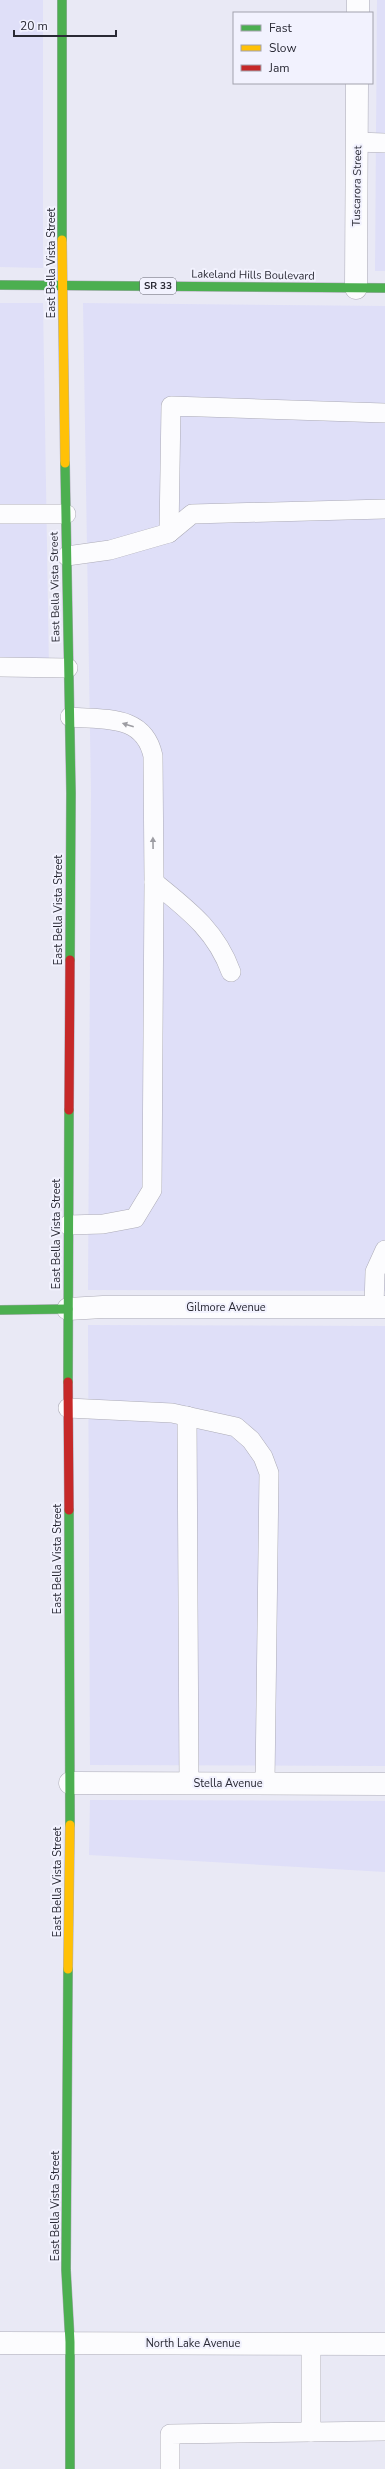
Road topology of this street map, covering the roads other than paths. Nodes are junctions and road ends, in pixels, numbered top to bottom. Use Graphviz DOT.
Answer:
graph roads {
  1 [pos="62,0"];
  2 [pos="358,0"];
  3 [pos="358,12"];
  4 [pos="357,84"];
  5 [pos="357,142"];
  6 [pos="385,143"];
  7 [pos="0,285"];
  8 [pos="62,286"];
  9 [pos="356,288"];
  10 [pos="385,288"];
  11 [pos="385,413"];
  12 [pos="385,509"];
  13 [pos="0,514"];
  14 [pos="66,514"];
  15 [pos="168,533"];
  16 [pos="67,556"];
  17 [pos="0,667"];
  18 [pos="68,668"];
  19 [pos="70,717"];
  20 [pos="154,882"];
  21 [pos="231,972"];
  22 [pos="68,1225"];
  23 [pos="385,1250"];
  24 [pos="379,1307"];
  25 [pos="68,1309"];
  26 [pos="0,1310"];
  27 [pos="68,1408"];
  28 [pos="187,1416"];
  29 [pos="70,1783"];
  30 [pos="189,1783"];
  31 [pos="265,1783"];
  32 [pos="385,1784"];
  33 [pos="70,2342"];
  34 [pos="0,2343"];
  35 [pos="312,2344"];
  36 [pos="385,2344"];
  37 [pos="385,2431"];
  38 [pos="311,2432"];
  39 [pos="70,2469"];
  40 [pos="170,2469"];
  1 -- 8 [label="street, East Bella Vista Street"];
  2 -- 3 [label="street"];
  4 -- 5 [label="street, Tuscarora Street"];
  5 -- 6 [label="lane"];
  5 -- 9 [label="street, Tuscarora Street"];
  7 -- 8 [label="street, Lakeland Hills Boulevard / SR 33"];
  8 -- 9 [label="street, Lakeland Hills Boulevard / SR 33"];
  8 -- 14 [label="street, East Bella Vista Street"];
  9 -- 10 [label="street, Lakeland Hills Boulevard / SR 33"];
  11 -- 15 [label="lane"];
  12 -- 15 [label="lane"];
  13 -- 14 [label="lane"];
  14 -- 16 [label="street, East Bella Vista Street"];
  15 -- 16 [label="lane"];
  16 -- 18 [label="street, East Bella Vista Street"];
  17 -- 18 [label="lane"];
  18 -- 19 [label="street, East Bella Vista Street"];
  20 -- 19 [label="lane, one-way"];
  19 -- 22 [label="street, East Bella Vista Street"];
  20 -- 21 [label="lane"];
  20 -- 22 [label="lane"];
  22 -- 25 [label="street, East Bella Vista Street"];
  23 -- 24 [label="lane"];
  24 -- 25 [label="street, Gilmore Avenue"];
  25 -- 26 [label="street"];
  25 -- 27 [label="street, East Bella Vista Street"];
  27 -- 28 [label="lane"];
  27 -- 29 [label="street, East Bella Vista Street"];
  28 -- 30 [label="lane"];
  28 -- 31 [label="lane"];
  29 -- 30 [label="street, Stella Avenue"];
  29 -- 33 [label="street, East Bella Vista Street"];
  30 -- 31 [label="street, Stella Avenue"];
  31 -- 32 [label="street, Stella Avenue"];
  33 -- 34 [label="street, North Lake Avenue"];
  33 -- 35 [label="street, North Lake Avenue"];
  33 -- 39 [label="street, East Bella Vista Street"];
  35 -- 36 [label="street, North Lake Avenue"];
  35 -- 38 [label="lane"];
  37 -- 38 [label="lane"];
  38 -- 40 [label="lane"];
}
